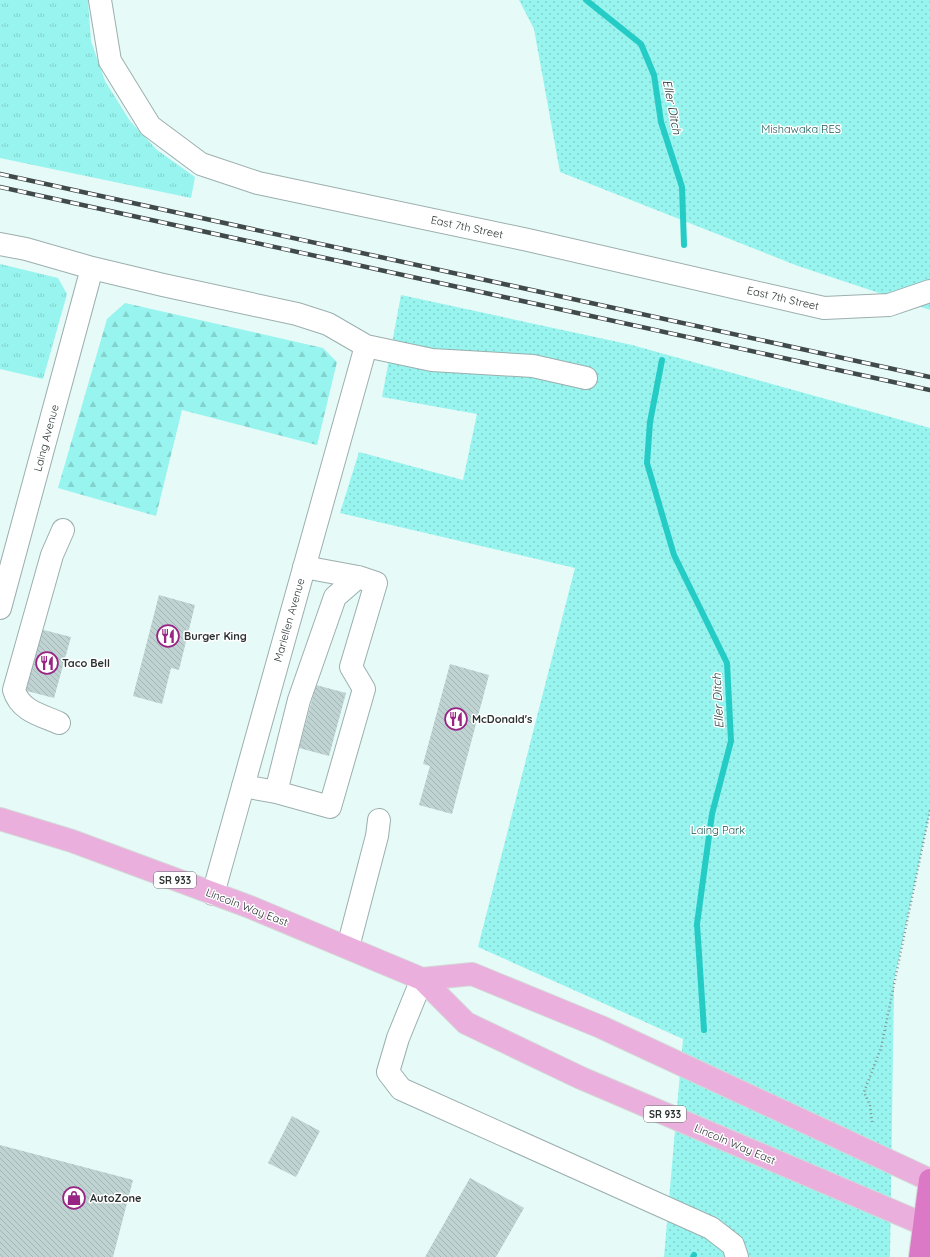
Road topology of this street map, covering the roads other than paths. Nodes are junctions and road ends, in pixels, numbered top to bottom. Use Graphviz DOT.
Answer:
graph roads {
  1 [pos="100,0"];
  2 [pos="0,244"];
  3 [pos="92,268"];
  4 [pos="930,291"];
  5 [pos="366,346"];
  6 [pos="586,378"];
  7 [pos="63,530"];
  8 [pos="304,567"];
  9 [pos="358,577"];
  10 [pos="0,608"];
  11 [pos="59,723"];
  12 [pos="243,786"];
  13 [pos="276,792"];
  14 [pos="0,819"];
  15 [pos="379,820"];
  16 [pos="213,894"];
  17 [pos="348,947"];
  18 [pos="422,979"];
  19 [pos="930,1180"];
  20 [pos="927,1226"];
  21 [pos="737,1257"];
  22 [pos="920,1257"];
  1 -- 4 [label="street, East 7th Street"];
  2 -- 3 [label="street"];
  3 -- 5 [label="street"];
  3 -- 10 [label="street, Laing Avenue"];
  5 -- 6 [label="street"];
  5 -- 8 [label="street, Mariellen Avenue"];
  7 -- 11 [label="street"];
  8 -- 9 [label="street"];
  8 -- 12 [label="street, Mariellen Avenue"];
  9 -- 13 [label="street"];
  9 -- 13 [label="street"];
  12 -- 13 [label="street"];
  12 -- 16 [label="street, Mariellen Avenue"];
  14 -- 16 [label="main road, Lincoln Way East / SR 933"];
  15 -- 17 [label="street"];
  16 -- 17 [label="main road, Lincoln Way East / SR 933"];
  17 -- 18 [label="main road, Lincoln Way East / SR 933"];
  18 -- 19 [label="main road, Lincoln Way East / SR 933"];
  18 -- 20 [label="main road, Lincoln Way East / SR 933"];
  18 -- 21 [label="street"];
  19 -- 20 [label="highway"];
  20 -- 22 [label="highway"];
}
